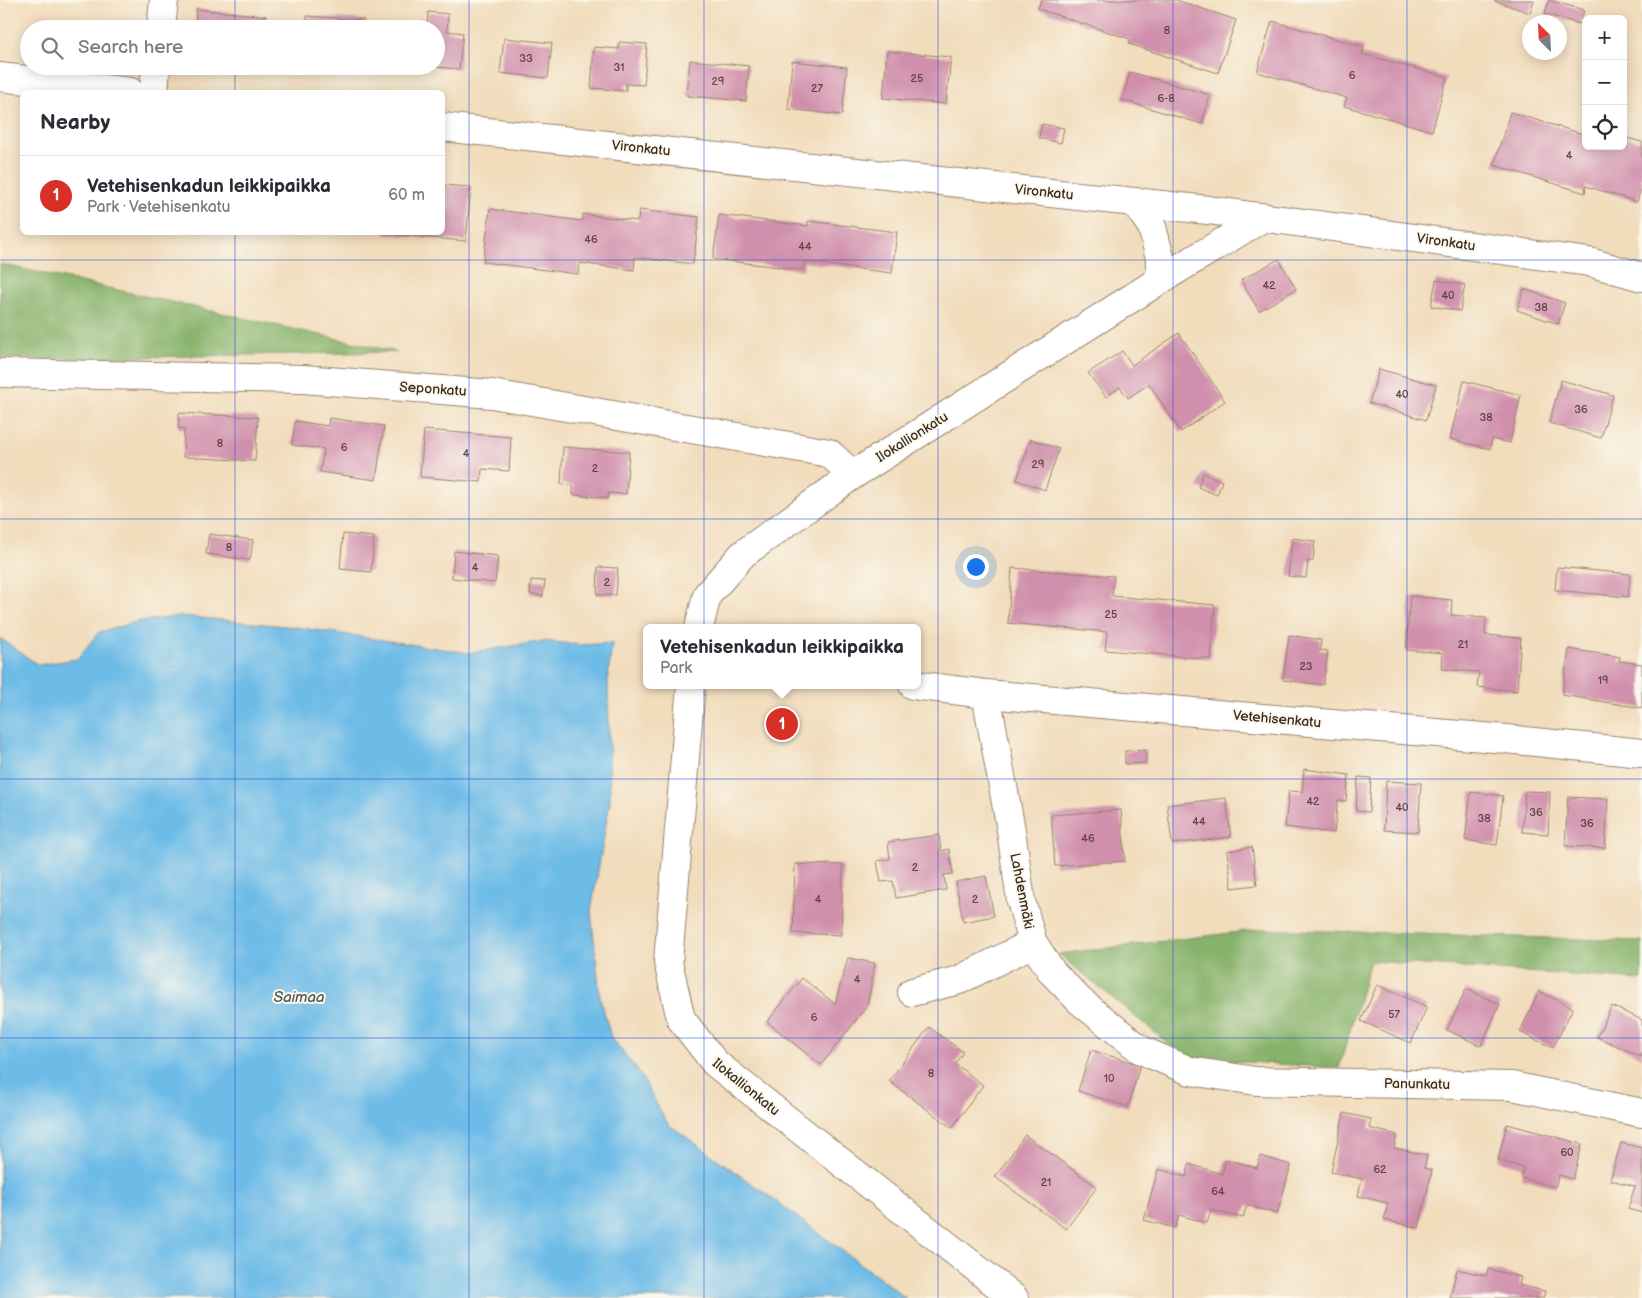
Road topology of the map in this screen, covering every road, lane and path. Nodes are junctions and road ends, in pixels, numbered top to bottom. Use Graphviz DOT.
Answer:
graph roads {
  1 [pos="164,0"];
  2 [pos="162,20"];
  3 [pos="155,75"];
  4 [pos="0,77"];
  5 [pos="113,90"];
  6 [pos="154,90"];
  7 [pos="445,127"];
  8 [pos="1135,202"];
  9 [pos="1264,217"];
  10 [pos="1642,277"];
  11 [pos="1160,280"];
  12 [pos="0,373"];
  13 [pos="853,475"];
  14 [pos="700,624"];
  15 [pos="921,686"];
  16 [pos="690,689"];
  17 [pos="986,694"];
  18 [pos="1642,753"];
  19 [pos="1033,943"];
  20 [pos="912,992"];
  21 [pos="1190,1072"];
  22 [pos="1642,1113"];
  23 [pos="1014,1298"];
  1 -- 2 [label="street"];
  3 -- 6 [label="street"];
  4 -- 5 [label="street"];
  7 -- 8 [label="street, Vironkatu"];
  8 -- 9 [label="street, Vironkatu"];
  8 -- 11 [label="street"];
  9 -- 10 [label="street, Vironkatu"];
  9 -- 11 [label="street, Ilokallionkatu"];
  11 -- 13 [label="street, Ilokallionkatu"];
  12 -- 13 [label="street, Seponkatu"];
  13 -- 14 [label="street, Ilokallionkatu"];
  15 -- 17 [label="street, Vetehisenkatu"];
  16 -- 23 [label="street, Ilokallionkatu"];
  17 -- 18 [label="street, Vetehisenkatu"];
  17 -- 19 [label="street, Lahdenmäki"];
  19 -- 20 [label="street"];
  19 -- 21 [label="street, Lahdenmäki"];
  21 -- 22 [label="street, Panunkatu"];
}
